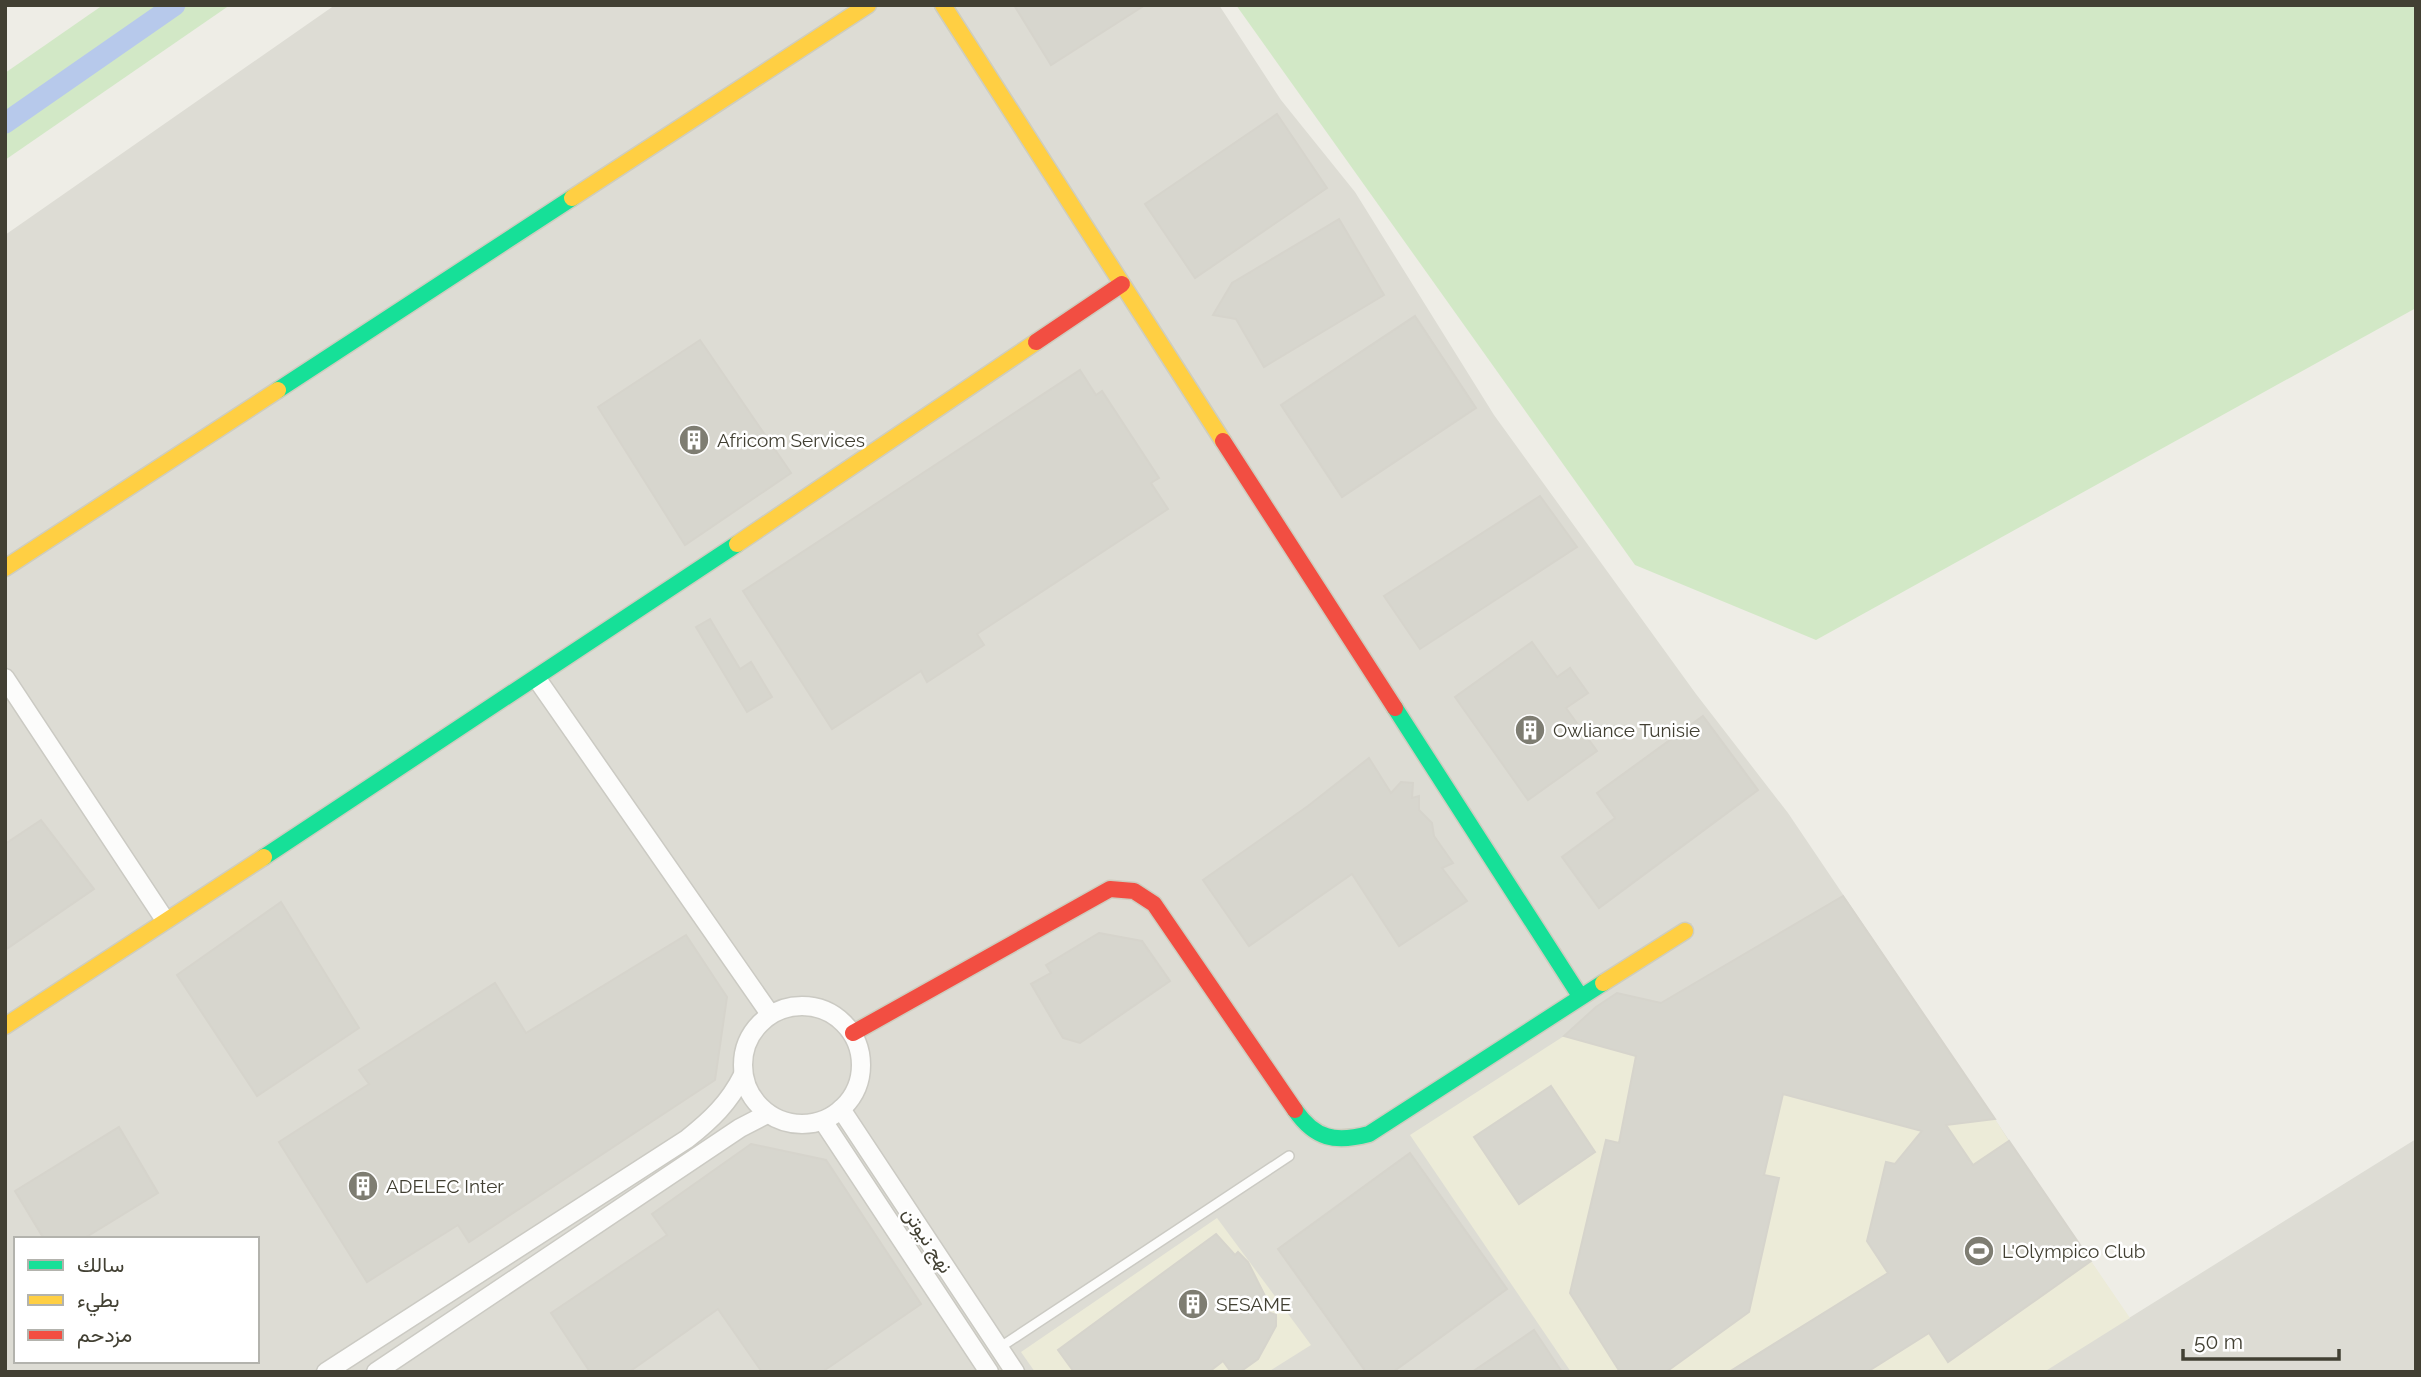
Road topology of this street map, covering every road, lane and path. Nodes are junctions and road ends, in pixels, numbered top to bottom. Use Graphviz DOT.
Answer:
graph roads {
  1 [pos="868,5"];
  2 [pos="943,5"];
  3 [pos="1122,284"];
  4 [pos="5,568"];
  5 [pos="5,678"];
  6 [pos="537,679"];
  7 [pos="165,920"];
  8 [pos="1685,930"];
  9 [pos="1580,996"];
  10 [pos="770,1014"];
  11 [pos="5,1026"];
  12 [pos="853,1033"];
  13 [pos="743,1075"];
  14 [pos="841,1109"];
  15 [pos="767,1114"];
  16 [pos="823,1121"];
  17 [pos="1289,1156"];
  18 [pos="999,1348"];
  19 [pos="326,1372"];
  20 [pos="376,1372"];
  21 [pos="989,1372"];
  22 [pos="1015,1372"];
  1 -- 4 [label="street"];
  2 -- 3 [label="street"];
  3 -- 6 [label="street"];
  3 -- 9 [label="street"];
  5 -- 7 [label="street"];
  6 -- 7 [label="street"];
  6 -- 10 [label="street"];
  7 -- 11 [label="street"];
  8 -- 9 [label="street"];
  9 -- 12 [label="street"];
  10 -- 12 [label="street"];
  10 -- 13 [label="street"];
  12 -- 14 [label="street"];
  13 -- 15 [label="street"];
  13 -- 19 [label="street"];
  14 -- 16 [label="street"];
  14 -- 18 [label="street, نهج نيوتن"];
  15 -- 16 [label="street"];
  15 -- 20 [label="street"];
  16 -- 21 [label="street, نهج نيوتن"];
  17 -- 18 [label="lane"];
  18 -- 22 [label="street, نهج نيوتن"];
}
